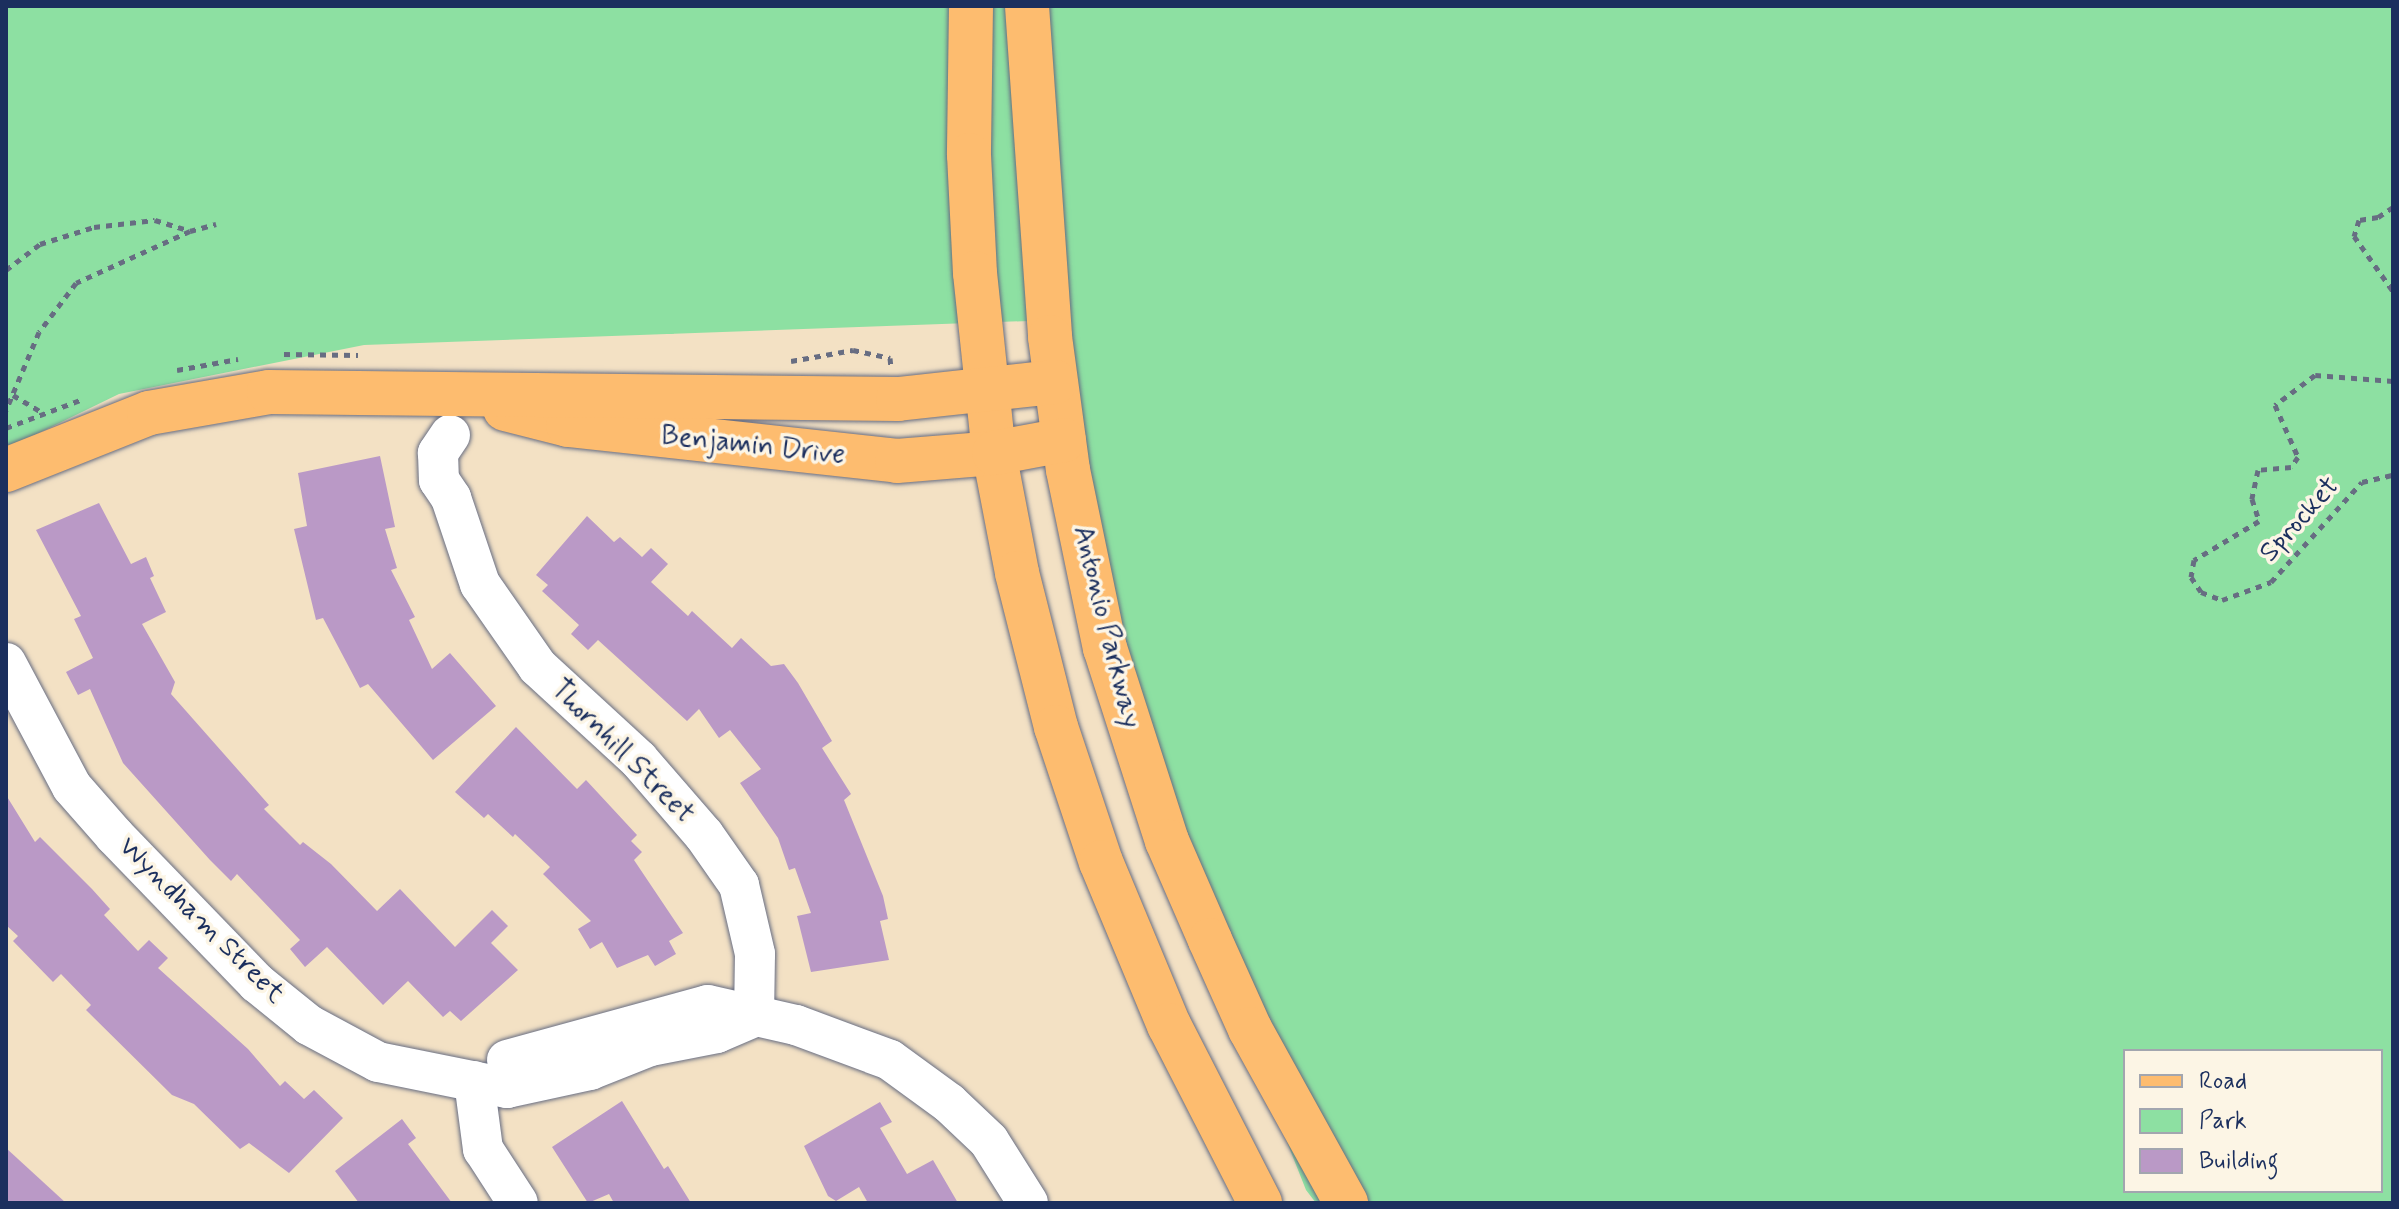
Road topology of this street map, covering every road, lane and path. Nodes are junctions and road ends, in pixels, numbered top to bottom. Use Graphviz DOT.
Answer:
graph roads {
  1 [pos="971,6"];
  2 [pos="1027,6"];
  3 [pos="2393,207"];
  4 [pos="216,224"];
  5 [pos="190,231"];
  6 [pos="6,270"];
  7 [pos="2393,291"];
  8 [pos="2393,381"];
  9 [pos="1055,382"];
  10 [pos="987,392"];
  11 [pos="13,395"];
  12 [pos="6,410"];
  13 [pos="41,412"];
  14 [pos="447,414"];
  15 [pos="1064,440"];
  16 [pos="994,453"];
  17 [pos="6,470"];
  18 [pos="2393,475"];
  19 [pos="6,663"];
  20 [pos="754,1017"];
  21 [pos="474,1081"];
  22 [pos="518,1203"];
  23 [pos="1028,1203"];
  24 [pos="1260,1203"];
  25 [pos="1346,1203"];
  1 -- 10 [label="main road"];
  2 -- 9 [label="main road, Antonio Parkway"];
  3 -- 7 [label="path"];
  4 -- 5 [label="path"];
  5 -- 6 [label="path"];
  5 -- 11 [label="path"];
  8 -- 18 [label="path, Sprocket"];
  9 -- 10 [label="main road, Benjamin Drive"];
  9 -- 15 [label="main road, Antonio Parkway"];
  10 -- 14 [label="main road, Benjamin Drive"];
  10 -- 16 [label="main road"];
  11 -- 12 [label="path"];
  11 -- 13 [label="path"];
  14 -- 16 [label="main road, Benjamin Drive"];
  14 -- 17 [label="main road, Benjamin Drive"];
  14 -- 20 [label="street, Thornhill Street"];
  15 -- 16 [label="main road, Benjamin Drive"];
  15 -- 25 [label="main road, Antonio Parkway"];
  16 -- 24 [label="main road"];
  19 -- 21 [label="street, Wyndham Street"];
  20 -- 21 [label="street"];
  20 -- 23 [label="street"];
  21 -- 22 [label="street"];
}
